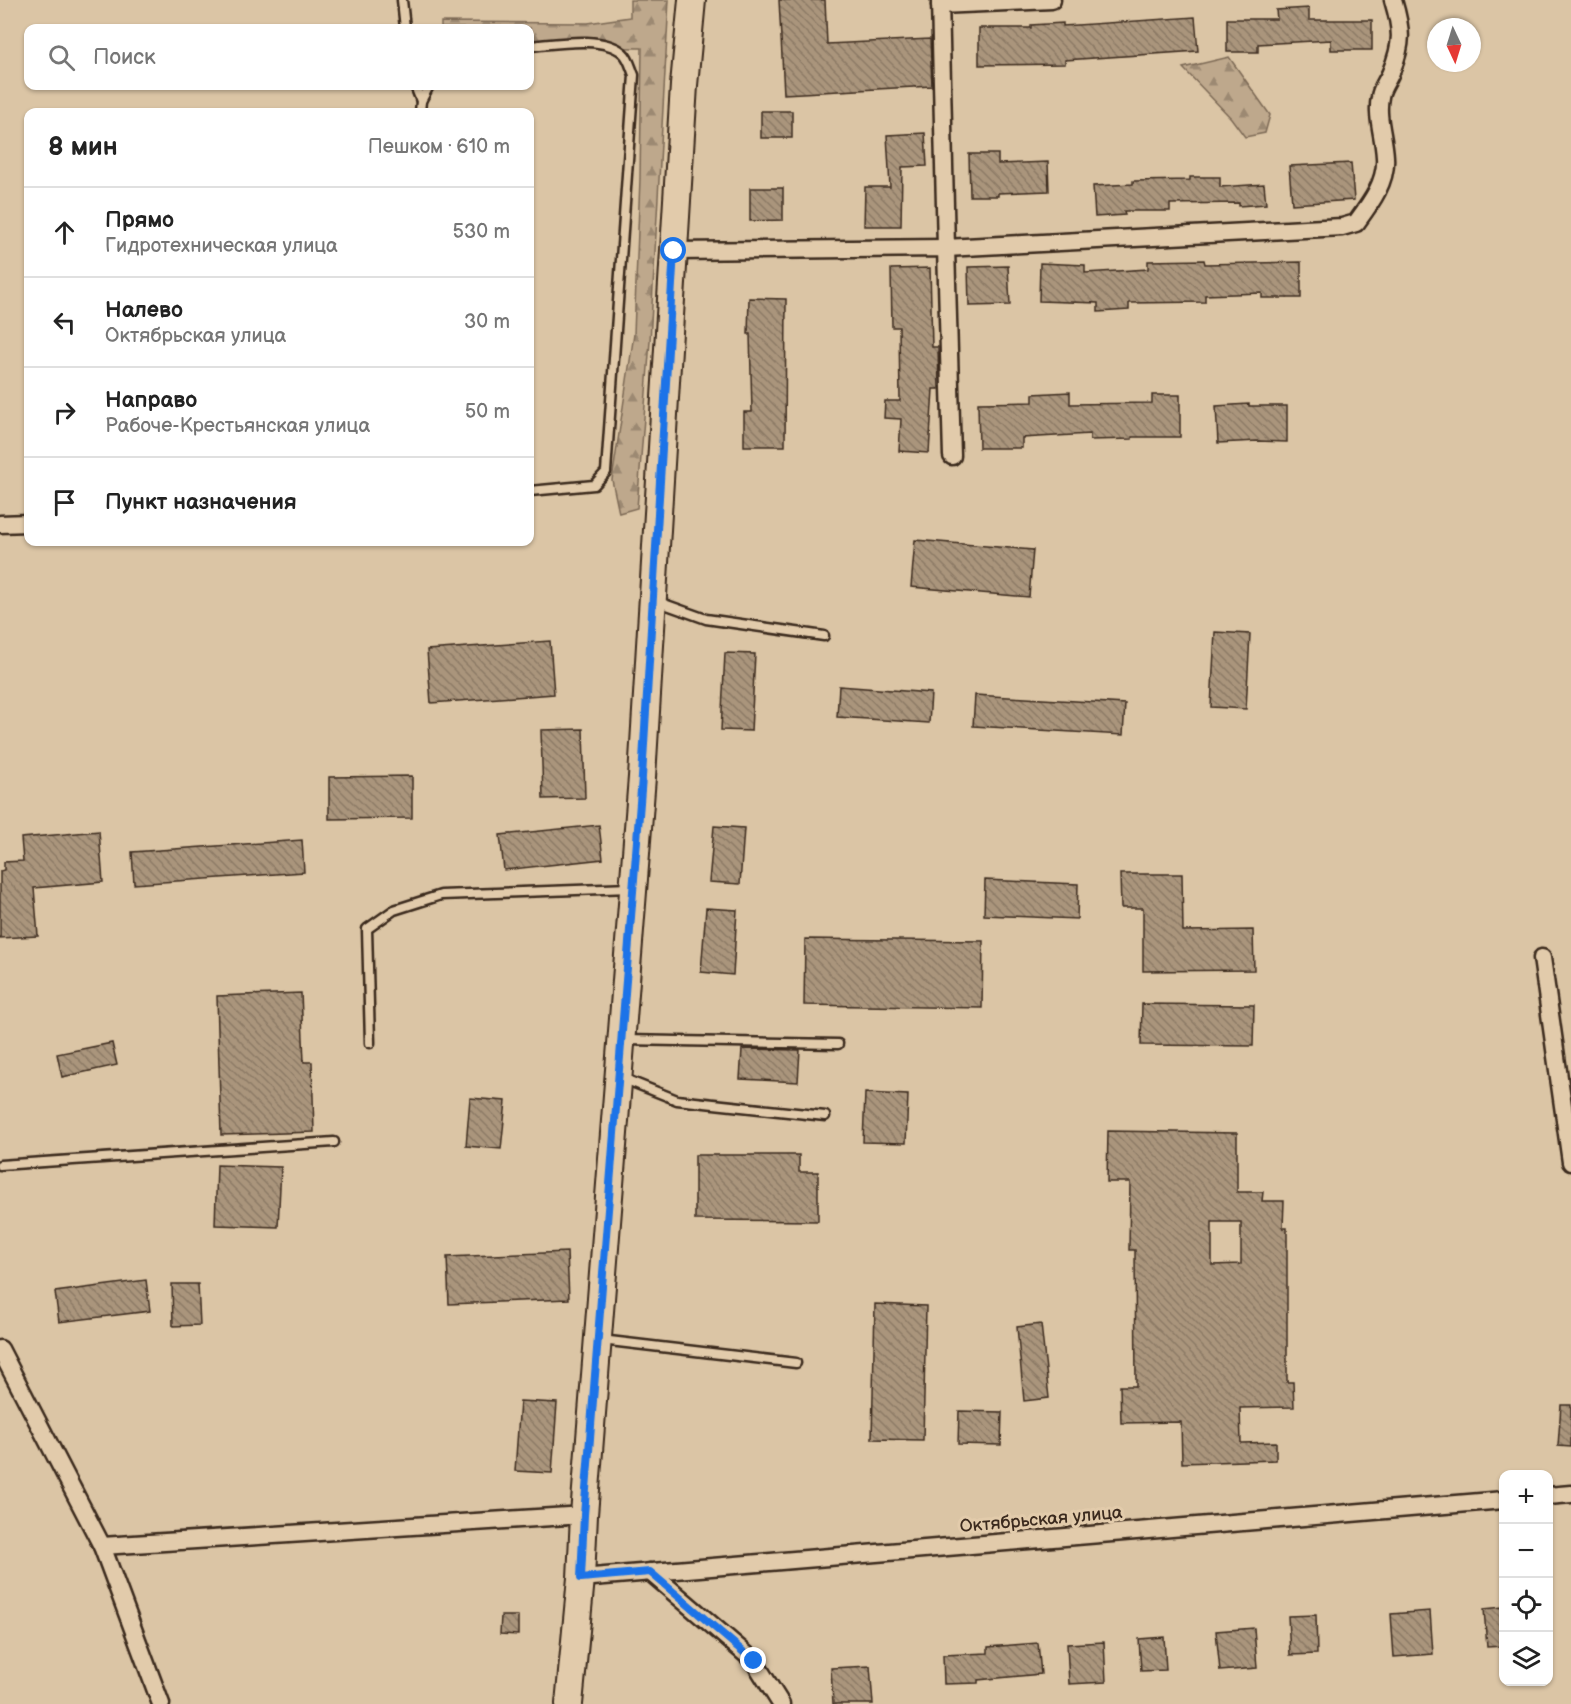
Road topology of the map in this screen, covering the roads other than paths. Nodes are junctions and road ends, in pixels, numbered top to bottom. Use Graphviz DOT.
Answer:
graph roads {
  1 [pos="402,0"];
  2 [pos="692,0"];
  3 [pos="1052,0"];
  4 [pos="1393,0"];
  5 [pos="940,2"];
  6 [pos="405,24"];
  7 [pos="534,46"];
  8 [pos="417,90"];
  9 [pos="427,90"];
  10 [pos="421,101"];
  11 [pos="420,108"];
  12 [pos="946,248"];
  13 [pos="674,251"];
  14 [pos="952,456"];
  15 [pos="534,491"];
  16 [pos="24,523"];
  17 [pos="0,524"];
  18 [pos="652,600"];
  19 [pos="824,636"];
  20 [pos="633,888"];
  21 [pos="1542,958"];
  22 [pos="621,1040"];
  23 [pos="370,1043"];
  24 [pos="838,1044"];
  25 [pos="618,1077"];
  26 [pos="825,1116"];
  27 [pos="334,1143"];
  28 [pos="1571,1162"];
  29 [pos="0,1165"];
  30 [pos="598,1340"];
  31 [pos="0,1349"];
  32 [pos="796,1363"];
  33 [pos="1571,1494"];
  34 [pos="1553,1496"];
  35 [pos="1499,1500"];
  36 [pos="584,1515"];
  37 [pos="102,1545"];
  38 [pos="650,1572"];
  39 [pos="581,1578"];
  40 [pos="161,1704"];
  41 [pos="569,1704"];
  42 [pos="781,1704"];
  1 -- 6 [label="lane"];
  2 -- 13 [label="main road"];
  3 -- 5 [label="street"];
  4 -- 12 [label="street"];
  5 -- 12 [label="street"];
  7 -- 15 [label="lane"];
  8 -- 10 [label="lane"];
  9 -- 10 [label="lane"];
  10 -- 11 [label="lane"];
  12 -- 13 [label="street"];
  12 -- 14 [label="street"];
  13 -- 18 [label="main road"];
  16 -- 17 [label="street"];
  18 -- 19 [label="lane"];
  18 -- 20 [label="main road"];
  20 -- 22 [label="main road"];
  20 -- 23 [label="lane"];
  21 -- 28 [label="street"];
  22 -- 24 [label="lane"];
  22 -- 25 [label="main road"];
  25 -- 26 [label="lane"];
  25 -- 30 [label="main road"];
  27 -- 29 [label="lane"];
  30 -- 32 [label="lane"];
  30 -- 36 [label="main road"];
  31 -- 37 [label="street"];
  33 -- 34 [label="street"];
  35 -- 38 [label="street, Октябрьская улица"];
  36 -- 37 [label="street"];
  36 -- 39 [label="main road"];
  37 -- 40 [label="street"];
  38 -- 39 [label="street, Октябрьская улица"];
  38 -- 42 [label="street"];
  39 -- 41 [label="main road"];
}
